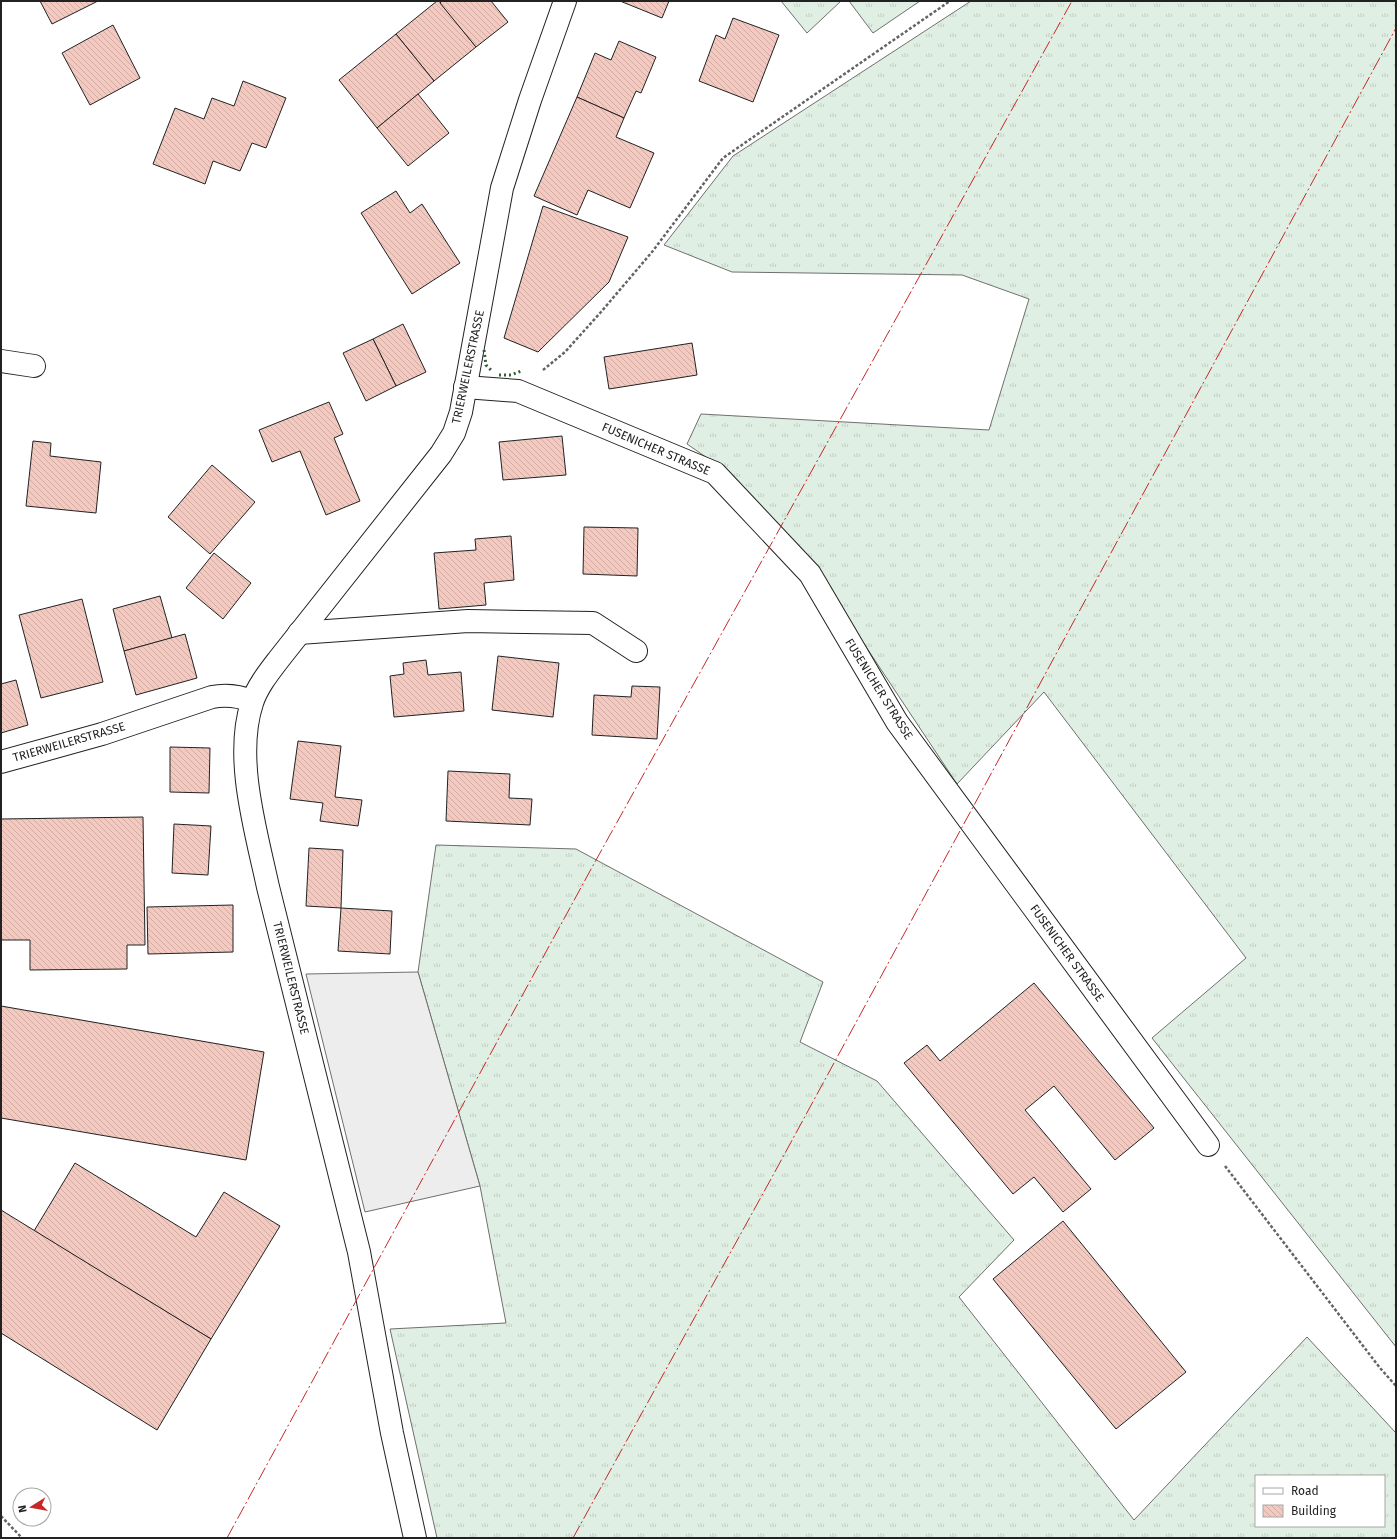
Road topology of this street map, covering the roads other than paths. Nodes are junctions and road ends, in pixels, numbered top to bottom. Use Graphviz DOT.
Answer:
graph roads {
  1 [pos="565,1"];
  2 [pos="1,361"];
  3 [pos="34,366"];
  4 [pos="465,387"];
  5 [pos="299,633"];
  6 [pos="636,651"];
  7 [pos="252,701"];
  8 [pos="1,762"];
  9 [pos="1208,1146"];
  10 [pos="415,1538"];
  1 -- 4 [label="street, TRIERWEILERSTRASSE"];
  2 -- 3 [label="street"];
  4 -- 5 [label="street, TRIERWEILERSTRASSE"];
  4 -- 9 [label="street, FUSENICHER STRASSE"];
  5 -- 6 [label="street"];
  5 -- 7 [label="street, TRIERWEILERSTRASSE"];
  7 -- 8 [label="street, TRIERWEILERSTRASSE"];
  7 -- 10 [label="street, TRIERWEILERSTRASSE"];
}
